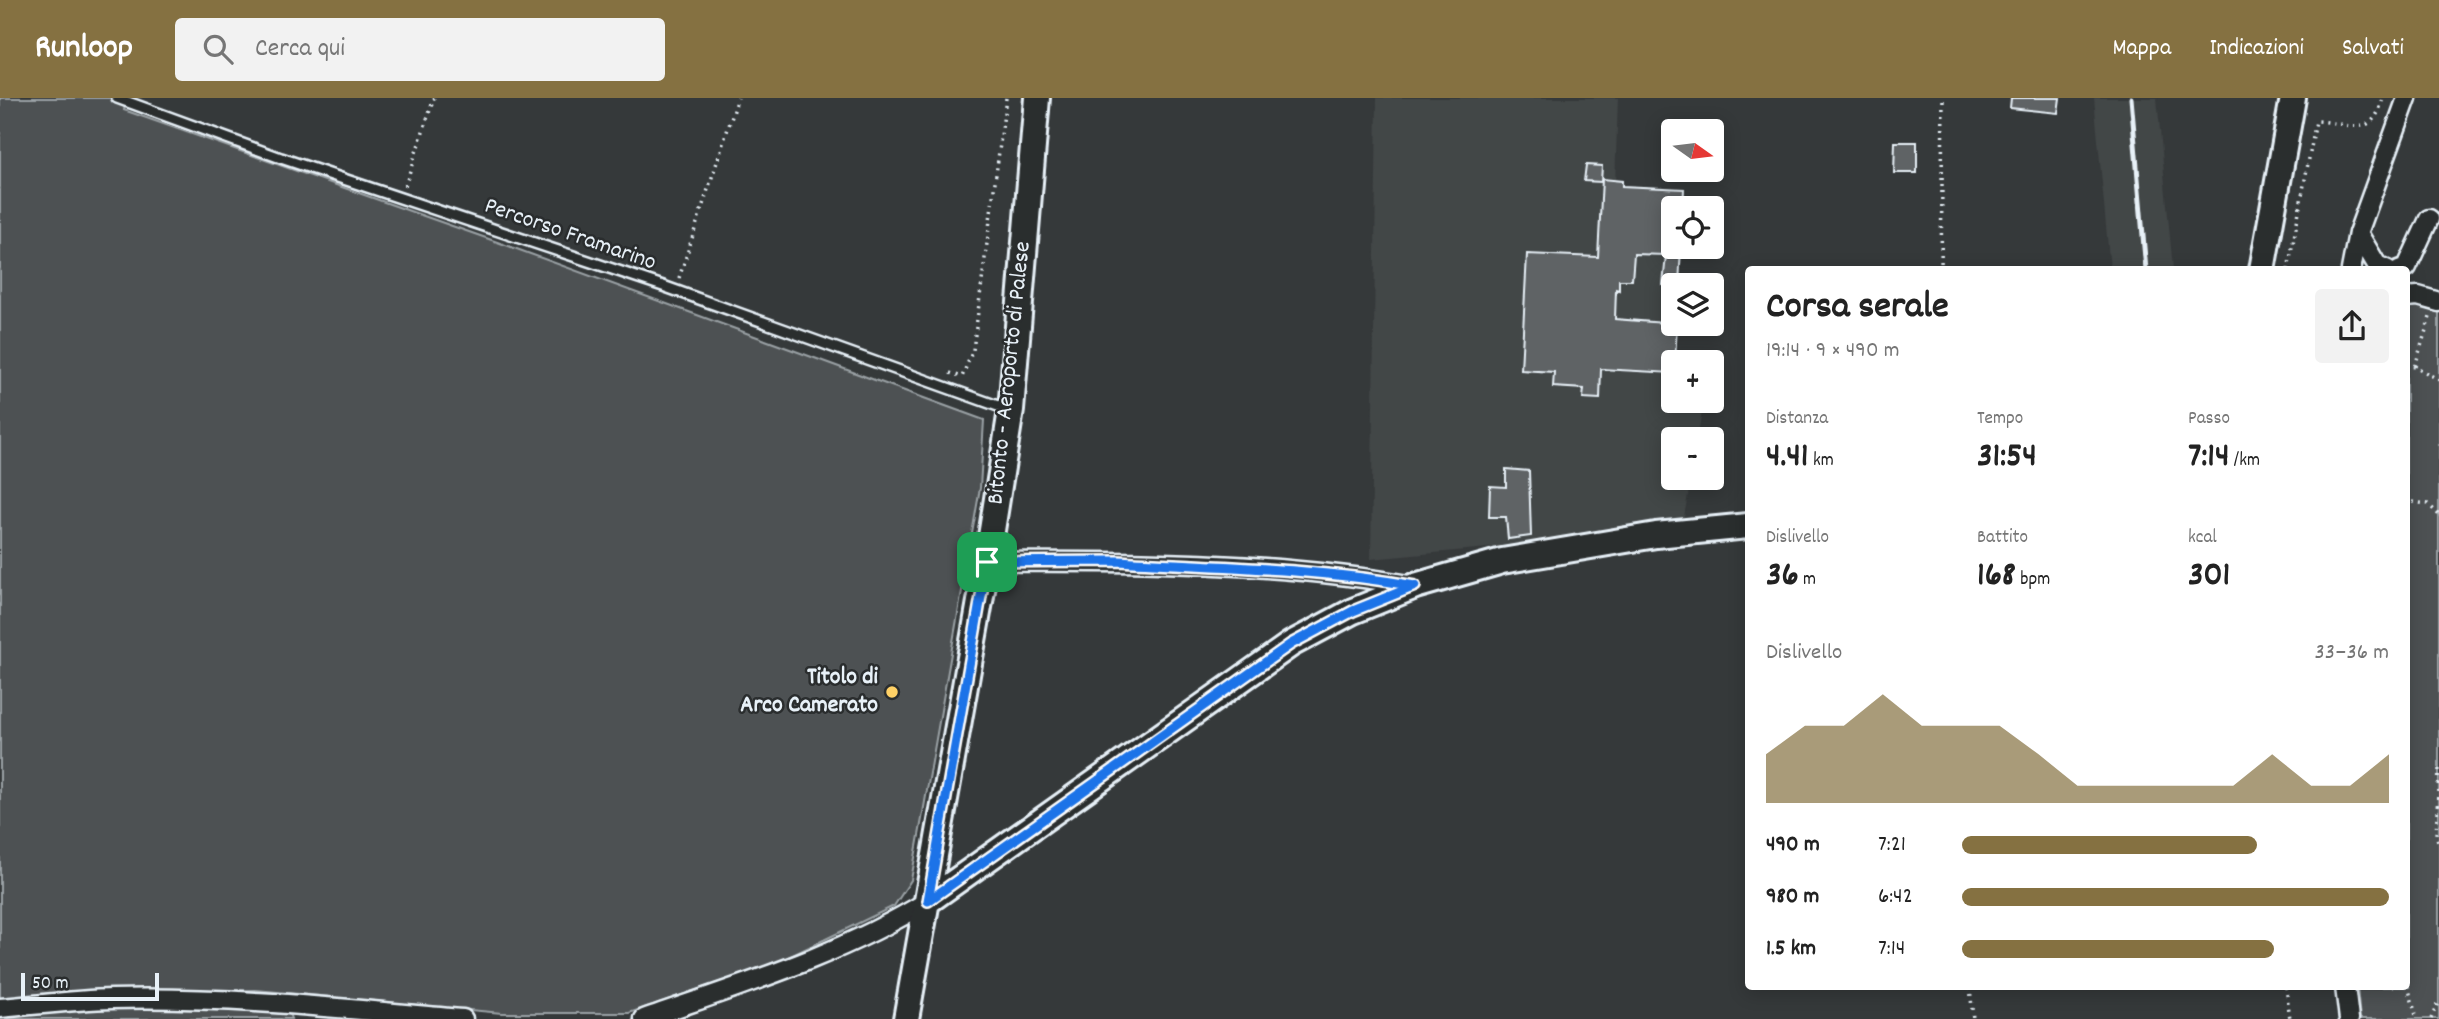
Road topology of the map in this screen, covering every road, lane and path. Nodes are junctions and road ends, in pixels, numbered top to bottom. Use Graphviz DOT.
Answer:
graph roads {
  1 [pos="117,98"];
  2 [pos="434,98"];
  3 [pos="738,98"];
  4 [pos="1006,98"];
  5 [pos="1037,98"];
  6 [pos="1943,98"];
  7 [pos="2294,98"];
  8 [pos="2383,98"];
  9 [pos="2407,98"];
  10 [pos="2417,98"];
  11 [pos="2379,174"];
  12 [pos="401,198"];
  13 [pos="2429,219"];
  14 [pos="2358,233"];
  15 [pos="1941,266"];
  16 [pos="2263,266"];
  17 [pos="2289,266"];
  18 [pos="2352,266"];
  19 [pos="2379,266"];
  20 [pos="2407,266"];
  21 [pos="692,283"];
  22 [pos="2410,297"];
  23 [pos="2436,307"];
  24 [pos="2410,365"];
  25 [pos="2415,366"];
  26 [pos="949,372"];
  27 [pos="2439,380"];
  28 [pos="1010,410"];
  29 [pos="2410,502"];
  30 [pos="2439,515"];
  31 [pos="1745,526"];
  32 [pos="987,562"];
  33 [pos="1415,586"];
  34 [pos="2439,769"];
  35 [pos="2439,844"];
  36 [pos="928,901"];
  37 [pos="1970,990"];
  38 [pos="2286,990"];
  39 [pos="2345,990"];
  40 [pos="2409,990"];
  41 [pos="2439,1000"];
  42 [pos="0,1008"];
  43 [pos="463,1019"];
  44 [pos="644,1019"];
  45 [pos="906,1019"];
  46 [pos="1973,1019"];
  47 [pos="2290,1019"];
  48 [pos="2349,1019"];
  49 [pos="2417,1019"];
  50 [pos="2431,1019"];
  1 -- 12 [label="lane, Percorso Framarino"];
  2 -- 12 [label="path"];
  3 -- 21 [label="path"];
  4 -- 26 [label="path"];
  5 -- 28 [label="street, Bitonto - Aeroporto di Palese"];
  6 -- 15 [label="path"];
  7 -- 16 [label="street"];
  8 -- 17 [label="path"];
  9 -- 11 [label="street"];
  10 -- 11 [label="street"];
  11 -- 14 [label="street"];
  12 -- 28 [label="lane, Percorso Framarino"];
  13 -- 20 [label="street"];
  14 -- 18 [label="street"];
  14 -- 19 [label="street"];
  22 -- 23 [label="street"];
  23 -- 25 [label="path"];
  24 -- 25 [label="path"];
  25 -- 27 [label="path"];
  28 -- 32 [label="street, Bitonto - Aeroporto di Palese"];
  29 -- 30 [label="path"];
  31 -- 33 [label="street"];
  32 -- 33 [label="street"];
  32 -- 36 [label="street, Bitonto - Aeroporto di Palese"];
  33 -- 36 [label="street"];
  34 -- 35 [label="path"];
  36 -- 44 [label="street"];
  36 -- 45 [label="street, Bitonto - Aeroporto di Palese"];
  37 -- 46 [label="path"];
  38 -- 47 [label="path"];
  39 -- 48 [label="street"];
  40 -- 49 [label="path"];
  41 -- 50 [label="path"];
  42 -- 43 [label="street"];
}
